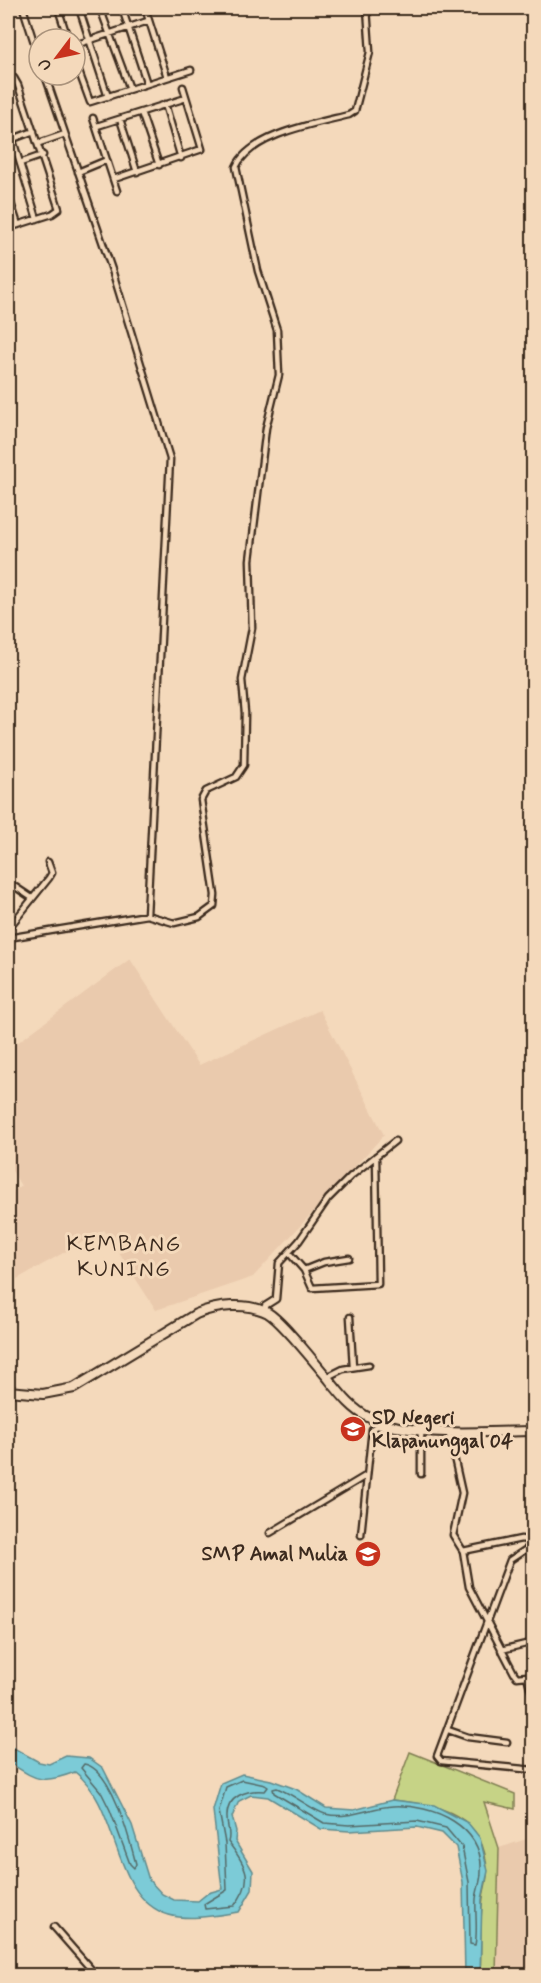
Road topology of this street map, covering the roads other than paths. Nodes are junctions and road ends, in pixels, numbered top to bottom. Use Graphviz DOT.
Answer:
graph roads {
  1 [pos="23,8"];
  2 [pos="58,8"];
  3 [pos="79,8"];
  4 [pos="100,8"];
  5 [pos="122,8"];
  6 [pos="145,8"];
  7 [pos="367,8"];
  8 [pos="148,21"];
  9 [pos="29,27"];
  10 [pos="64,27"];
  11 [pos="128,27"];
  12 [pos="108,34"];
  13 [pos="89,41"];
  14 [pos="191,70"];
  15 [pos="167,77"];
  16 [pos="8,80"];
  17 [pos="147,84"];
  18 [pos="49,87"];
  19 [pos="84,87"];
  20 [pos="183,87"];
  21 [pos="130,89"];
  22 [pos="108,97"];
  23 [pos="186,98"];
  24 [pos="165,104"];
  25 [pos="141,112"];
  26 [pos="93,118"];
  27 [pos="120,119"];
  28 [pos="8,124"];
  29 [pos="97,126"];
  30 [pos="34,131"];
  31 [pos="65,134"];
  32 [pos="13,139"];
  33 [pos="39,143"];
  34 [pos="15,152"];
  35 [pos="9,153"];
  36 [pos="43,155"];
  37 [pos="181,158"];
  38 [pos="107,160"];
  39 [pos="20,163"];
  40 [pos="159,165"];
  41 [pos="78,172"];
  42 [pos="137,172"];
  43 [pos="114,179"];
  44 [pos="117,191"];
  45 [pos="8,194"];
  46 [pos="37,219"];
  47 [pos="18,225"];
  48 [pos="8,228"];
  49 [pos="48,862"];
  50 [pos="8,882"];
  51 [pos="32,898"];
  52 [pos="147,915"];
  53 [pos="8,928"];
  54 [pos="8,938"];
  55 [pos="395,1141"];
  56 [pos="376,1156"];
  57 [pos="290,1253"];
  58 [pos="349,1258"];
  59 [pos="304,1270"];
  60 [pos="268,1314"];
  61 [pos="350,1317"];
  62 [pos="369,1365"];
  63 [pos="353,1367"];
  64 [pos="327,1377"];
  65 [pos="8,1391"];
  66 [pos="405,1426"];
  67 [pos="421,1429"];
  68 [pos="448,1430"];
  69 [pos="534,1431"];
  70 [pos="421,1474"];
  71 [pos="367,1475"];
  72 [pos="270,1533"];
  73 [pos="361,1535"];
  74 [pos="533,1545"];
  75 [pos="463,1551"];
  76 [pos="487,1623"];
  77 [pos="534,1642"];
  78 [pos="501,1650"];
  79 [pos="534,1702"];
  80 [pos="448,1730"];
  81 [pos="507,1742"];
  82 [pos="534,1770"];
  83 [pos="54,1927"];
  84 [pos="97,1976"];
  1 -- 9 [label="street"];
  2 -- 10 [label="street"];
  3 -- 13 [label="street"];
  4 -- 12 [label="street"];
  5 -- 11 [label="street"];
  6 -- 8 [label="street"];
  7 -- 52 [label="street"];
  8 -- 11 [label="street"];
  8 -- 15 [label="street"];
  11 -- 12 [label="street"];
  11 -- 17 [label="street"];
  12 -- 13 [label="street"];
  12 -- 21 [label="street"];
  13 -- 22 [label="street"];
  14 -- 15 [label="street"];
  15 -- 17 [label="street"];
  16 -- 30 [label="street"];
  17 -- 21 [label="street"];
  18 -- 31 [label="street"];
  19 -- 22 [label="street"];
  20 -- 23 [label="street"];
  21 -- 22 [label="street"];
  23 -- 24 [label="street"];
  23 -- 37 [label="street"];
  24 -- 25 [label="street"];
  24 -- 37 [label="street"];
  25 -- 27 [label="street"];
  25 -- 40 [label="street"];
  26 -- 29 [label="street"];
  27 -- 29 [label="street"];
  27 -- 42 [label="street"];
  28 -- 32 [label="street"];
  29 -- 38 [label="street"];
  30 -- 32 [label="street"];
  30 -- 33 [label="street"];
  31 -- 33 [label="street"];
  31 -- 41 [label="street"];
  32 -- 34 [label="street"];
  33 -- 36 [label="street"];
  34 -- 35 [label="street"];
  34 -- 39 [label="street"];
  36 -- 39 [label="street"];
  36 -- 46 [label="street"];
  37 -- 40 [label="street"];
  38 -- 41 [label="street"];
  38 -- 43 [label="street"];
  39 -- 46 [label="street"];
  40 -- 42 [label="street"];
  41 -- 52 [label="street"];
  42 -- 43 [label="street"];
  43 -- 44 [label="street"];
  45 -- 47 [label="street"];
  46 -- 47 [label="street"];
  47 -- 48 [label="street"];
  49 -- 51 [label="street"];
  50 -- 51 [label="street"];
  51 -- 53 [label="street"];
  52 -- 54 [label="street"];
  55 -- 56 [label="street"];
  56 -- 57 [label="street"];
  56 -- 59 [label="street"];
  57 -- 59 [label="street"];
  57 -- 60 [label="street"];
  58 -- 59 [label="street"];
  60 -- 64 [label="main road"];
  60 -- 65 [label="main road"];
  61 -- 63 [label="street"];
  62 -- 63 [label="street"];
  63 -- 64 [label="street"];
  64 -- 66 [label="main road"];
  66 -- 67 [label="main road"];
  66 -- 71 [label="street"];
  67 -- 68 [label="main road"];
  67 -- 70 [label="street"];
  68 -- 69 [label="main road"];
  68 -- 75 [label="street"];
  71 -- 72 [label="street"];
  71 -- 73 [label="street"];
  74 -- 75 [label="street"];
  74 -- 76 [label="street"];
  75 -- 76 [label="street"];
  76 -- 78 [label="street"];
  76 -- 80 [label="street"];
  77 -- 78 [label="street"];
  78 -- 79 [label="street"];
  80 -- 81 [label="street"];
  80 -- 82 [label="street"];
  83 -- 84 [label="street"];
}
